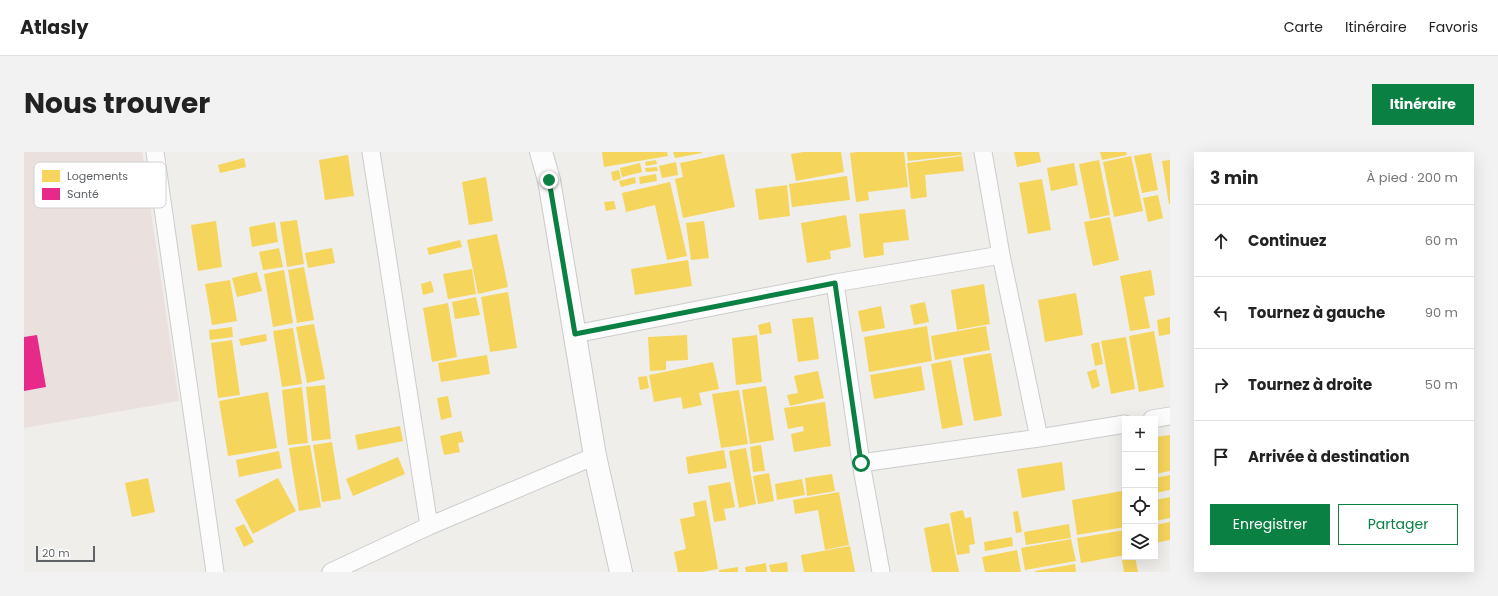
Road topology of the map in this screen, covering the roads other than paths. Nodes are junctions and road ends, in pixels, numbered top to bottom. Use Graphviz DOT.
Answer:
graph roads {
  1 [pos="155,152"];
  2 [pos="371,152"];
  3 [pos="541,152"];
  4 [pos="983,152"];
  5 [pos="156,162"];
  6 [pos="163,208"];
  7 [pos="1001,255"];
  8 [pos="835,283"];
  9 [pos="575,334"];
  10 [pos="1170,416"];
  11 [pos="1158,418"];
  12 [pos="1122,424"];
  13 [pos="1039,438"];
  14 [pos="595,456"];
  15 [pos="861,463"];
  16 [pos="429,526"];
  17 [pos="215,572"];
  18 [pos="331,572"];
  19 [pos="621,572"];
  20 [pos="881,572"];
  1 -- 5 [label="street"];
  2 -- 16 [label="street"];
  3 -- 9 [label="street"];
  4 -- 7 [label="street"];
  6 -- 17 [label="street"];
  7 -- 8 [label="street"];
  7 -- 13 [label="street"];
  8 -- 9 [label="street"];
  8 -- 15 [label="street"];
  9 -- 14 [label="street"];
  10 -- 11 [label="street"];
  12 -- 13 [label="street"];
  13 -- 15 [label="street"];
  14 -- 16 [label="street"];
  14 -- 19 [label="street"];
  15 -- 20 [label="street"];
  16 -- 18 [label="street"];
}
